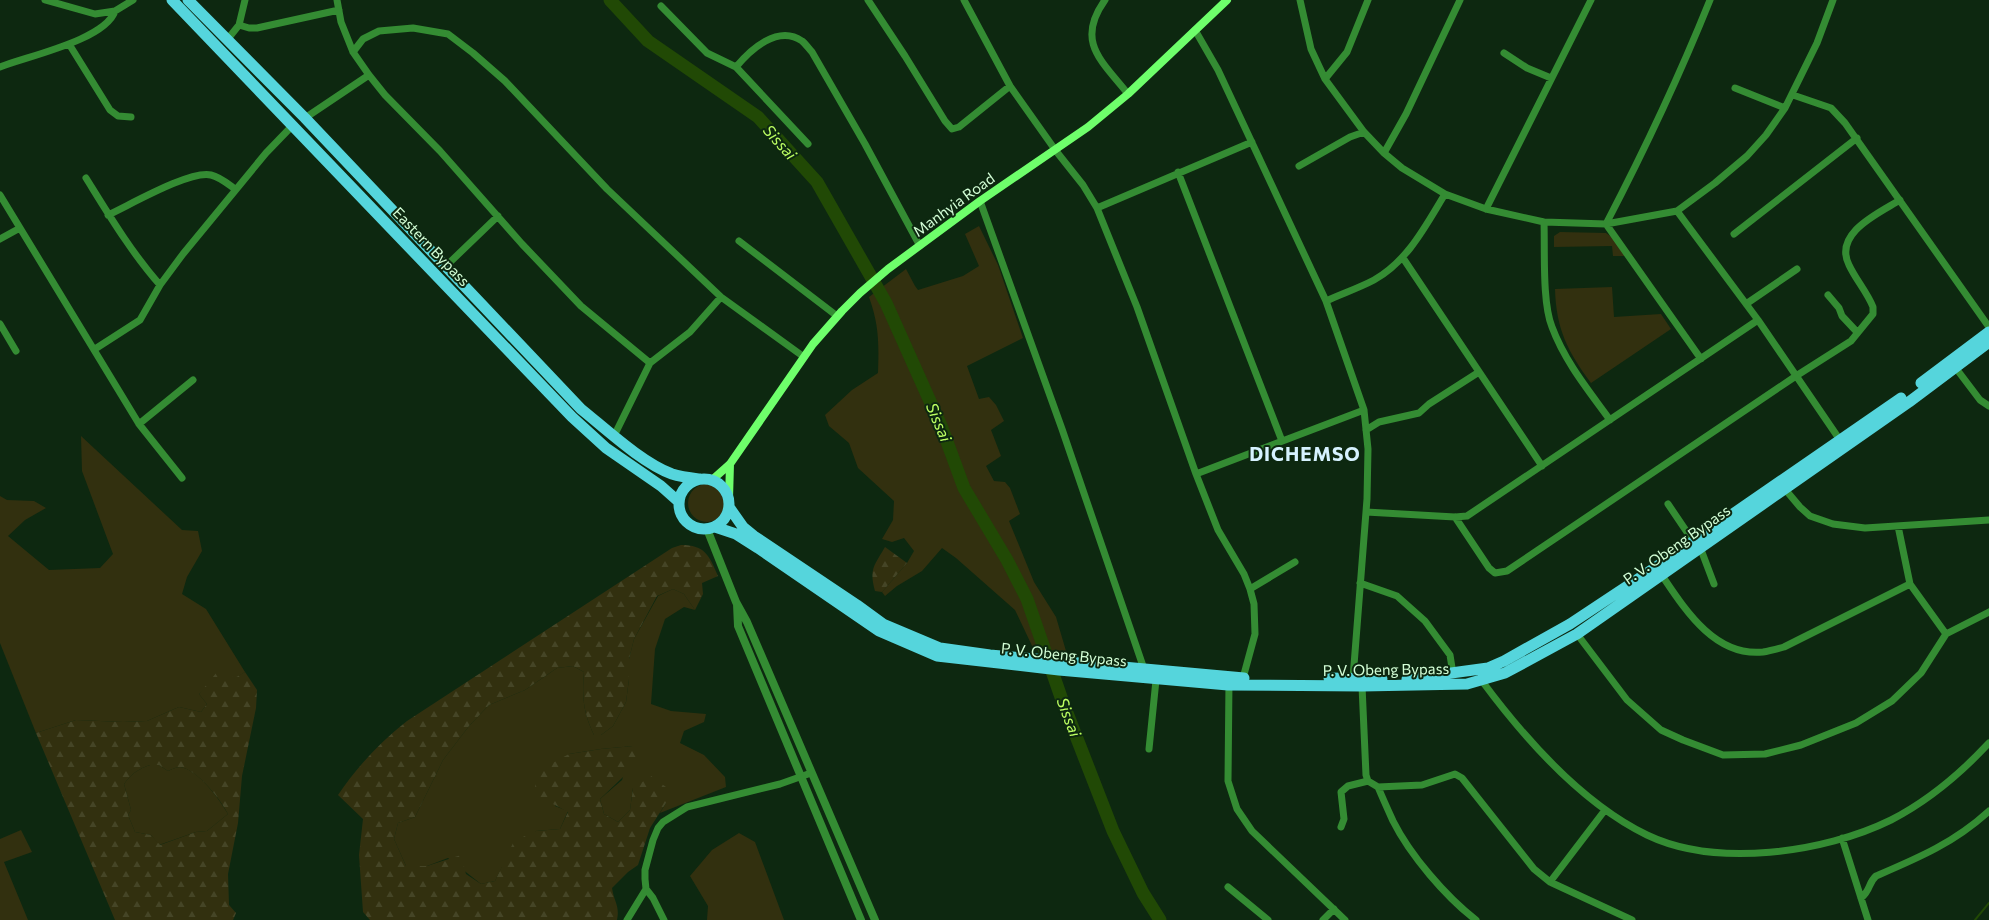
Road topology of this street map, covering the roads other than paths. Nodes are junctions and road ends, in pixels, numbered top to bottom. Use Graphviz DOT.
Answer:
graph roads {
  1 [pos="45,0"];
  2 [pos="134,0"];
  3 [pos="172,0"];
  4 [pos="188,0"];
  5 [pos="245,0"];
  6 [pos="337,0"];
  7 [pos="868,0"];
  8 [pos="1105,0"];
  9 [pos="1227,0"];
  10 [pos="1300,0"];
  11 [pos="1368,0"];
  12 [pos="1460,0"];
  13 [pos="1591,0"];
  14 [pos="1710,0"];
  15 [pos="1833,0"];
  16 [pos="965,1"];
  17 [pos="661,6"];
  18 [pos="339,10"];
  19 [pos="115,11"];
  20 [pos="239,25"];
  21 [pos="1195,30"];
  22 [pos="227,40"];
  23 [pos="69,44"];
  24 [pos="353,52"];
  25 [pos="1504,53"];
  26 [pos="0,66"];
  27 [pos="736,67"];
  28 [pos="368,75"];
  29 [pos="1551,78"];
  30 [pos="1325,79"];
  31 [pos="1010,86"];
  32 [pos="1735,88"];
  33 [pos="1128,94"];
  34 [pos="1793,94"];
  35 [pos="1785,108"];
  36 [pos="131,117"];
  37 [pos="305,118"];
  38 [pos="293,125"];
  39 [pos="1364,132"];
  40 [pos="1857,138"];
  41 [pos="1252,142"];
  42 [pos="808,144"];
  43 [pos="1056,151"];
  44 [pos="1384,154"];
  45 [pos="1299,166"];
  46 [pos="1178,172"];
  47 [pos="86,178"];
  48 [pos="235,189"];
  49 [pos="1445,194"];
  50 [pos="0,195"];
  51 [pos="1900,200"];
  52 [pos="980,201"];
  53 [pos="1097,208"];
  54 [pos="1486,209"];
  55 [pos="1677,210"];
  56 [pos="108,215"];
  57 [pos="498,216"];
  58 [pos="1544,222"];
  59 [pos="1606,224"];
  60 [pos="20,228"];
  61 [pos="1734,234"];
  62 [pos="0,239"];
  63 [pos="739,240"];
  64 [pos="920,246"];
  65 [pos="1403,258"];
  66 [pos="445,267"];
  67 [pos="1797,269"];
  68 [pos="160,285"];
  69 [pos="1828,294"];
  70 [pos="721,297"];
  71 [pos="1326,301"];
  72 [pos="1746,304"];
  73 [pos="837,316"];
  74 [pos="1758,320"];
  75 [pos="0,324"];
  76 [pos="1989,327"];
  77 [pos="1857,332"];
  78 [pos="1989,332"];
  79 [pos="1989,342"];
  80 [pos="95,349"];
  81 [pos="16,351"];
  82 [pos="804,357"];
  83 [pos="1702,359"];
  84 [pos="650,363"];
  85 [pos="1955,367"];
  86 [pos="1479,372"];
  87 [pos="1796,376"];
  88 [pos="193,380"];
  89 [pos="1989,406"];
  90 [pos="1364,410"];
  91 [pos="1610,420"];
  92 [pos="139,424"];
  93 [pos="1366,430"];
  94 [pos="614,436"];
  95 [pos="1282,441"];
  96 [pos="1842,443"];
  97 [pos="730,464"];
  98 [pos="1542,466"];
  99 [pos="1196,474"];
  100 [pos="182,478"];
  101 [pos="700,479"];
  102 [pos="712,480"];
  103 [pos="1784,488"];
  104 [pos="679,502"];
  105 [pos="729,503"];
  106 [pos="1668,504"];
  107 [pos="1366,512"];
  108 [pos="1455,517"];
  109 [pos="1989,522"];
  110 [pos="1898,526"];
  111 [pos="711,528"];
  112 [pos="1697,544"];
  113 [pos="1295,562"];
  114 [pos="1661,574"];
  115 [pos="1360,583"];
  116 [pos="1714,584"];
  117 [pos="1910,584"];
  118 [pos="1250,589"];
  119 [pos="736,602"];
  120 [pos="1989,612"];
  121 [pos="1577,634"];
  122 [pos="1946,634"];
  123 [pos="1044,664"];
  124 [pos="1057,665"];
  125 [pos="1144,669"];
  126 [pos="1453,674"];
  127 [pos="1243,678"];
  128 [pos="1353,678"];
  129 [pos="1156,680"];
  130 [pos="1229,681"];
  131 [pos="1482,681"];
  132 [pos="1362,686"];
  133 [pos="1989,744"];
  134 [pos="1149,749"];
  135 [pos="811,772"];
  136 [pos="801,776"];
  137 [pos="1368,782"];
  138 [pos="1378,787"];
  139 [pos="1605,810"];
  140 [pos="1989,812"];
  141 [pos="1342,827"];
  142 [pos="1842,838"];
  143 [pos="1550,882"];
  144 [pos="1228,887"];
  145 [pos="646,889"];
  146 [pos="1861,898"];
  147 [pos="1334,909"];
  148 [pos="627,920"];
  149 [pos="664,920"];
  150 [pos="861,920"];
  151 [pos="875,920"];
  152 [pos="1268,920"];
  153 [pos="1323,920"];
  154 [pos="1345,920"];
  155 [pos="1476,920"];
  156 [pos="1632,920"];
  157 [pos="1868,920"];
  1 -- 19 [label="street"];
  2 -- 19 [label="street"];
  3 -- 38 [label="highway, Eastern Bypass"];
  4 -- 22 [label="highway, Eastern Bypass"];
  5 -- 20 [label="street"];
  6 -- 18 [label="street"];
  7 -- 31 [label="street"];
  8 -- 33 [label="street"];
  9 -- 21 [label="main road, Manhyia Road"];
  10 -- 30 [label="street"];
  11 -- 30 [label="street"];
  12 -- 44 [label="street"];
  13 -- 29 [label="street"];
  14 -- 59 [label="street"];
  15 -- 34 [label="street"];
  16 -- 31 [label="street"];
  17 -- 27 [label="street"];
  18 -- 20 [label="street"];
  18 -- 24 [label="street"];
  19 -- 23 [label="street"];
  20 -- 22 [label="street"];
  21 -- 33 [label="main road, Manhyia Road"];
  21 -- 41 [label="street"];
  22 -- 37 [label="highway, Eastern Bypass"];
  23 -- 26 [label="street"];
  23 -- 36 [label="street"];
  24 -- 28 [label="street"];
  24 -- 70 [label="street"];
  25 -- 29 [label="street"];
  27 -- 42 [label="street"];
  27 -- 64 [label="street"];
  28 -- 37 [label="street"];
  28 -- 57 [label="street"];
  29 -- 54 [label="street"];
  30 -- 39 [label="street"];
  31 -- 43 [label="street"];
  32 -- 35 [label="street"];
  33 -- 43 [label="main road, Manhyia Road"];
  34 -- 35 [label="street"];
  34 -- 40 [label="street"];
  35 -- 55 [label="street"];
  37 -- 66 [label="highway, Eastern Bypass"];
  38 -- 48 [label="street"];
  38 -- 104 [label="highway, Eastern Bypass"];
  39 -- 44 [label="street"];
  39 -- 45 [label="street"];
  40 -- 51 [label="street"];
  40 -- 61 [label="street"];
  41 -- 46 [label="street"];
  41 -- 71 [label="street"];
  43 -- 52 [label="main road, Manhyia Road"];
  43 -- 53 [label="street"];
  44 -- 49 [label="street"];
  46 -- 53 [label="street"];
  46 -- 95 [label="street"];
  47 -- 56 [label="street"];
  48 -- 56 [label="street"];
  48 -- 68 [label="street"];
  49 -- 54 [label="street"];
  49 -- 65 [label="street"];
  50 -- 60 [label="street"];
  51 -- 76 [label="street"];
  51 -- 77 [label="street"];
  52 -- 64 [label="main road, Manhyia Road"];
  52 -- 125 [label="street"];
  53 -- 99 [label="street"];
  54 -- 58 [label="street"];
  55 -- 59 [label="street"];
  55 -- 72 [label="street"];
  56 -- 68 [label="street"];
  57 -- 66 [label="street"];
  57 -- 84 [label="street"];
  58 -- 59 [label="street"];
  58 -- 91 [label="street"];
  59 -- 83 [label="street"];
  60 -- 62 [label="street"];
  60 -- 80 [label="street"];
  63 -- 73 [label="street"];
  64 -- 73 [label="main road, Manhyia Road"];
  65 -- 71 [label="street"];
  65 -- 86 [label="street"];
  66 -- 94 [label="highway, Eastern Bypass"];
  67 -- 72 [label="street"];
  68 -- 80 [label="street"];
  69 -- 77 [label="street"];
  70 -- 82 [label="street"];
  70 -- 84 [label="street"];
  71 -- 90 [label="street"];
  72 -- 74 [label="street"];
  73 -- 82 [label="main road, Manhyia Road"];
  74 -- 83 [label="street"];
  74 -- 87 [label="street"];
  75 -- 81 [label="street"];
  77 -- 87 [label="street"];
  78 -- 96 [label="highway, P. V. Obeng Bypass"];
  79 -- 85 [label="highway, P. V. Obeng Bypass"];
  80 -- 92 [label="street"];
  82 -- 97 [label="main road, Manhyia Road"];
  83 -- 91 [label="street"];
  84 -- 94 [label="street"];
  85 -- 89 [label="street"];
  85 -- 96 [label="highway, P. V. Obeng Bypass"];
  86 -- 93 [label="street"];
  86 -- 98 [label="street"];
  87 -- 96 [label="street"];
  87 -- 108 [label="street"];
  88 -- 92 [label="street"];
  90 -- 93 [label="street"];
  90 -- 95 [label="street"];
  91 -- 98 [label="street"];
  92 -- 100 [label="street"];
  93 -- 107 [label="street"];
  94 -- 101 [label="highway, Eastern Bypass"];
  95 -- 99 [label="street"];
  96 -- 103 [label="highway, P. V. Obeng Bypass"];
  96 -- 112 [label="highway, P. V. Obeng Bypass"];
  97 -- 102 [label="main road, Manhyia Road"];
  97 -- 105 [label="main road"];
  98 -- 108 [label="street"];
  99 -- 118 [label="street"];
  101 -- 102 [label="highway"];
  101 -- 104 [label="highway"];
  102 -- 105 [label="highway"];
  103 -- 110 [label="street"];
  103 -- 112 [label="highway, P. V. Obeng Bypass"];
  104 -- 111 [label="highway"];
  105 -- 111 [label="highway"];
  105 -- 123 [label="highway, P. V. Obeng Bypass"];
  106 -- 112 [label="street"];
  107 -- 108 [label="street"];
  107 -- 115 [label="street"];
  109 -- 110 [label="street"];
  110 -- 117 [label="street"];
  111 -- 119 [label="street"];
  111 -- 123 [label="highway, P. V. Obeng Bypass"];
  112 -- 114 [label="highway, P. V. Obeng Bypass"];
  112 -- 116 [label="street"];
  112 -- 126 [label="highway, P. V. Obeng Bypass"];
  113 -- 118 [label="street"];
  114 -- 117 [label="street"];
  114 -- 121 [label="highway, P. V. Obeng Bypass"];
  115 -- 126 [label="street"];
  115 -- 128 [label="street"];
  117 -- 122 [label="street"];
  118 -- 127 [label="street"];
  119 -- 135 [label="street"];
  119 -- 136 [label="street"];
  120 -- 122 [label="street"];
  121 -- 122 [label="street"];
  121 -- 131 [label="highway, P. V. Obeng Bypass"];
  123 -- 124 [label="highway, P. V. Obeng Bypass"];
  124 -- 125 [label="highway, P. V. Obeng Bypass"];
  124 -- 129 [label="highway, P. V. Obeng Bypass"];
  125 -- 130 [label="highway, P. V. Obeng Bypass"];
  126 -- 128 [label="highway, P. V. Obeng Bypass"];
  127 -- 128 [label="highway, P. V. Obeng Bypass"];
  127 -- 130 [label="highway, P. V. Obeng Bypass"];
  129 -- 130 [label="highway, P. V. Obeng Bypass"];
  129 -- 134 [label="street"];
  130 -- 132 [label="highway, P. V. Obeng Bypass"];
  130 -- 147 [label="street"];
  131 -- 132 [label="highway, P. V. Obeng Bypass"];
  131 -- 139 [label="street"];
  132 -- 137 [label="street"];
  133 -- 142 [label="street"];
  135 -- 136 [label="street"];
  135 -- 151 [label="street"];
  136 -- 145 [label="street"];
  136 -- 150 [label="street"];
  137 -- 138 [label="street"];
  137 -- 141 [label="street"];
  138 -- 143 [label="street"];
  138 -- 155 [label="street"];
  139 -- 142 [label="street"];
  139 -- 143 [label="street"];
  140 -- 146 [label="street"];
  142 -- 146 [label="street"];
  143 -- 156 [label="street"];
  144 -- 152 [label="street"];
  145 -- 148 [label="street"];
  145 -- 149 [label="street"];
  146 -- 157 [label="street"];
  147 -- 153 [label="street"];
  147 -- 154 [label="street"];
}
